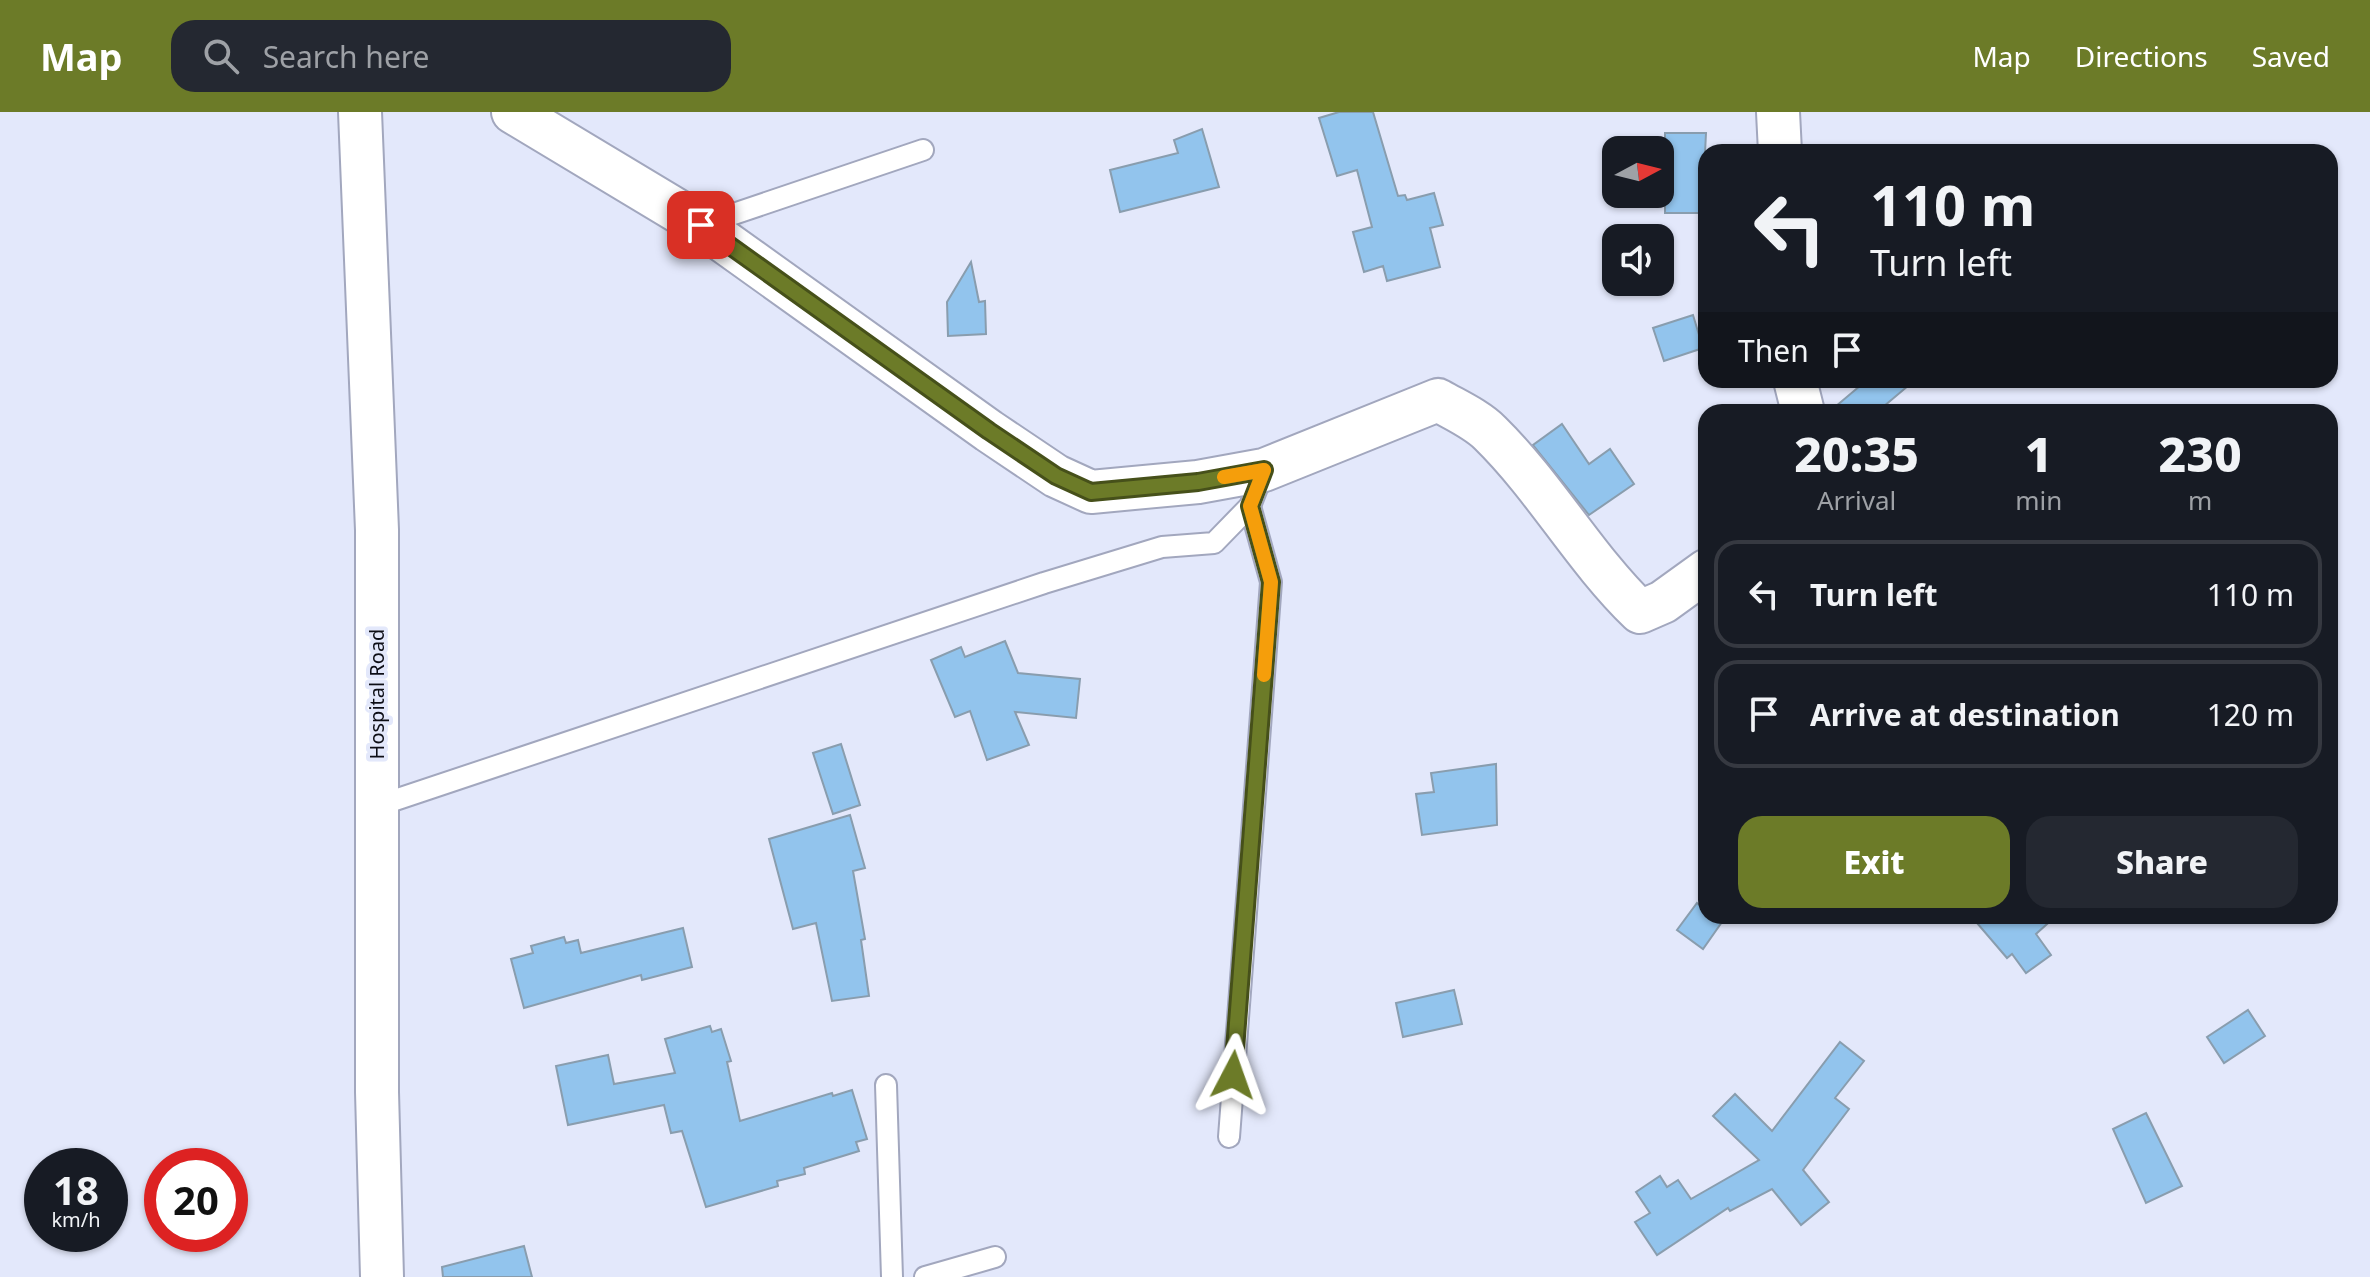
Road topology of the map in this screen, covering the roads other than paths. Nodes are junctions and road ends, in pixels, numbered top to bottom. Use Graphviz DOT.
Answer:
graph roads {
  1 [pos="360,112"];
  2 [pos="513,112"];
  3 [pos="1778,112"];
  4 [pos="1780,144"];
  5 [pos="923,150"];
  6 [pos="701,225"];
  7 [pos="1257,488"];
  8 [pos="1698,577"];
  9 [pos="377,806"];
  10 [pos="886,1085"];
  11 [pos="1229,1137"];
  12 [pos="995,1257"];
  13 [pos="382,1277"];
  14 [pos="892,1277"];
  15 [pos="925,1277"];
  1 -- 9 [label="street, Hospital Road"];
  2 -- 6 [label="street"];
  3 -- 4 [label="street"];
  5 -- 6 [label="lane"];
  6 -- 7 [label="street"];
  7 -- 8 [label="street"];
  7 -- 9 [label="lane"];
  7 -- 11 [label="lane"];
  9 -- 13 [label="street, Hospital Road"];
  10 -- 14 [label="lane"];
  12 -- 15 [label="lane"];
}
